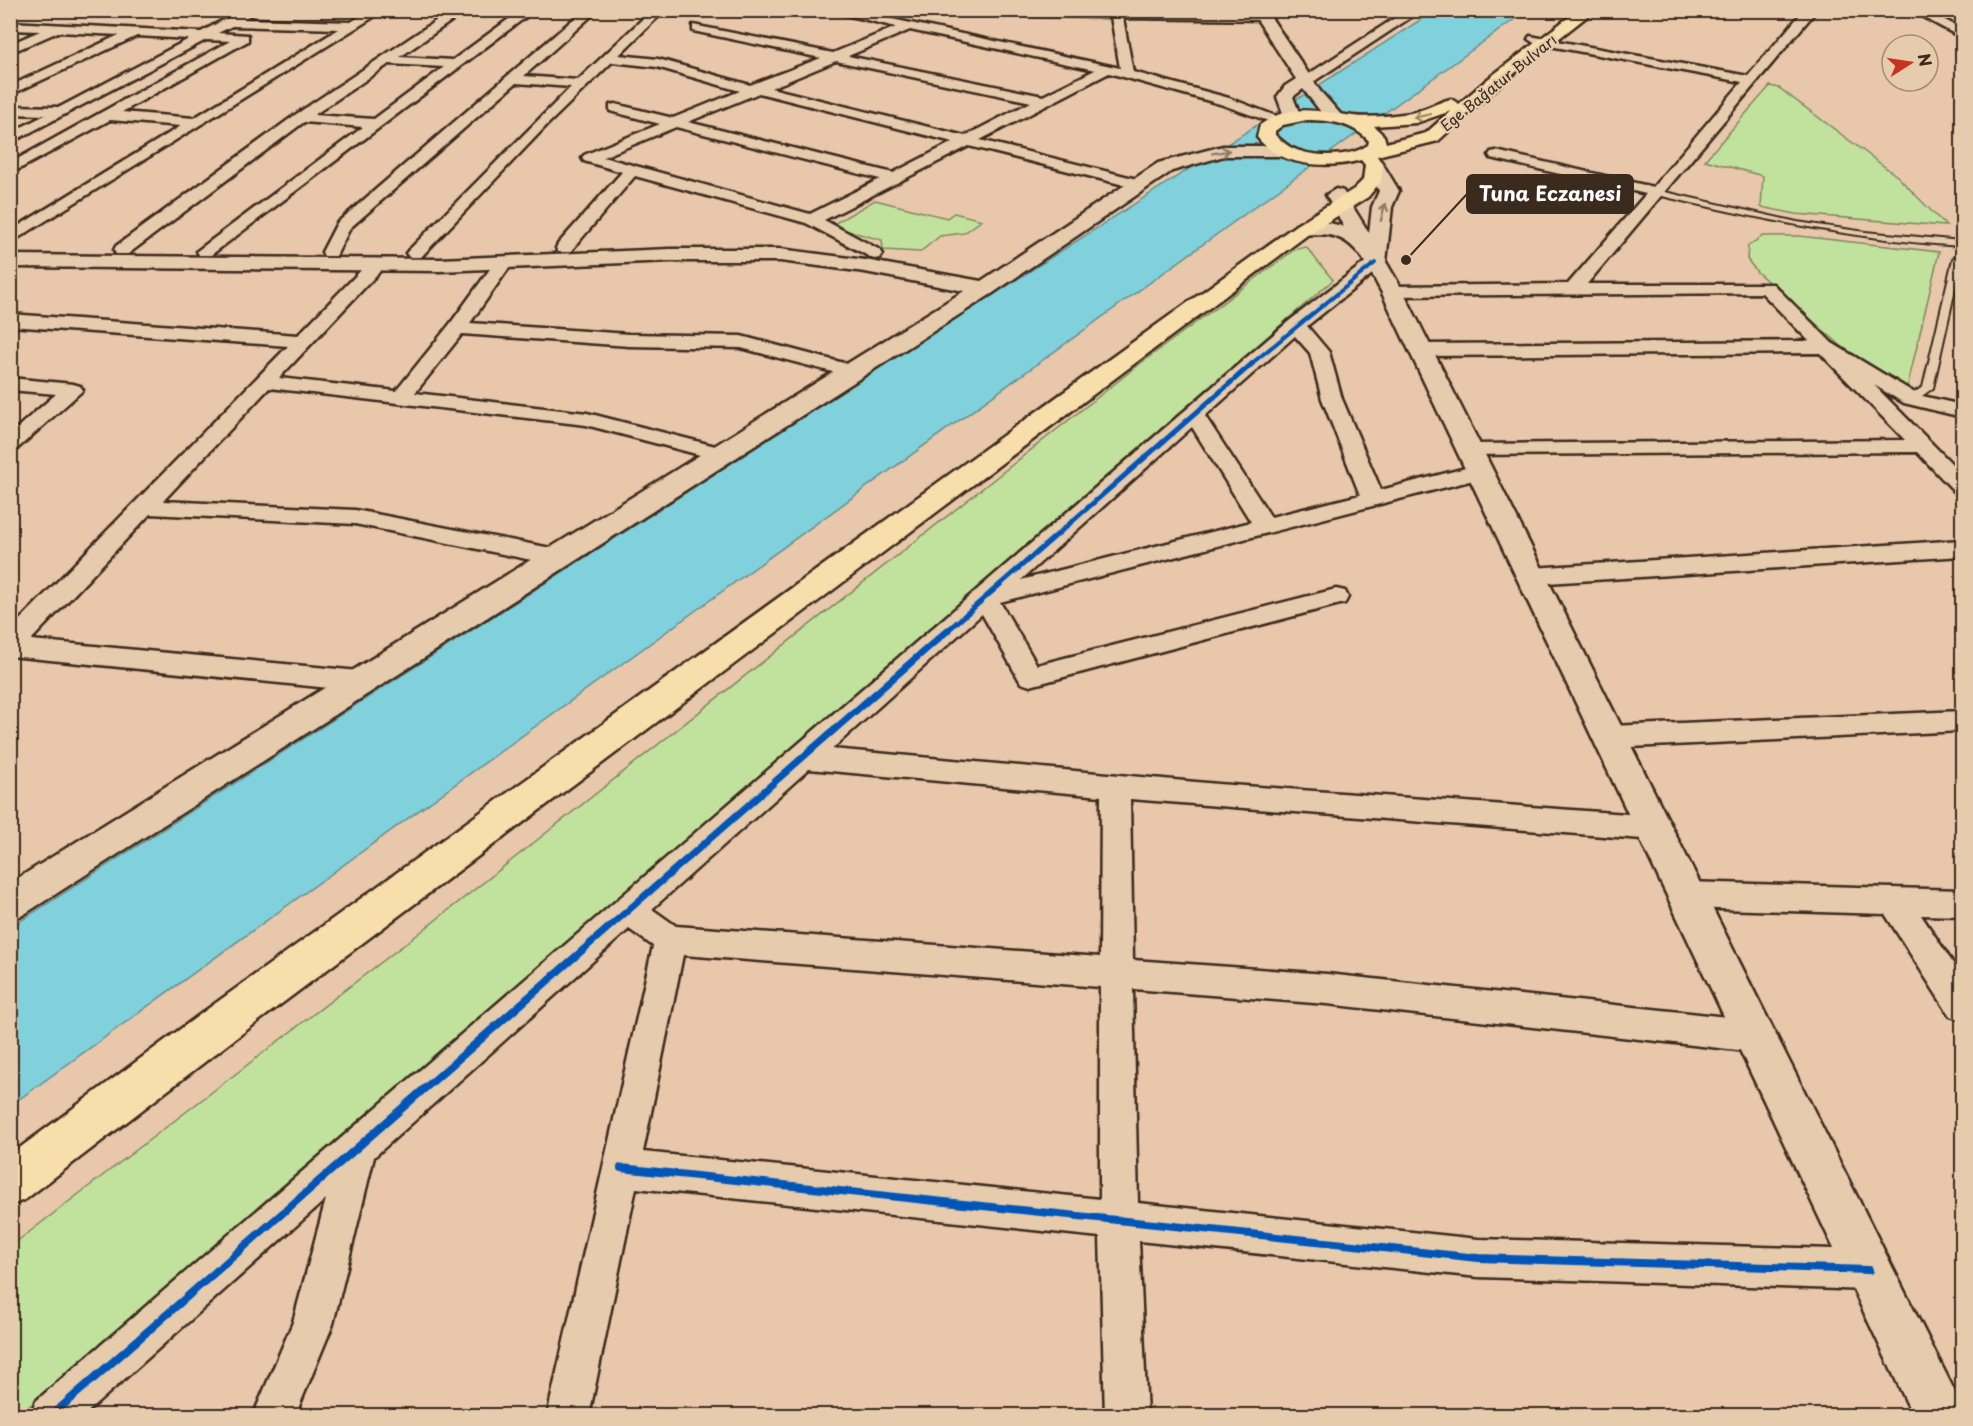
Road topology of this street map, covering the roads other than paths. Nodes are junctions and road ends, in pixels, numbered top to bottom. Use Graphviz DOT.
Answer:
graph roads {
  1 [pos="252,10"];
  2 [pos="379,10"];
  3 [pos="460,10"];
  4 [pos="529,10"];
  5 [pos="592,10"];
  6 [pos="658,10"];
  7 [pos="831,10"];
  8 [pos="943,10"];
  9 [pos="1416,10"];
  10 [pos="1571,10"];
  11 [pos="1588,10"];
  12 [pos="1811,10"];
  13 [pos="1916,10"];
  14 [pos="1260,14"];
  15 [pos="1117,15"];
  16 [pos="709,16"];
  17 [pos="116,20"];
  18 [pos="60,21"];
  19 [pos="229,22"];
  20 [pos="10,26"];
  21 [pos="354,26"];
  22 [pos="907,27"];
  23 [pos="95,29"];
  24 [pos="137,32"];
  25 [pos="1962,34"];
  26 [pos="202,35"];
  27 [pos="1541,40"];
  28 [pos="10,49"];
  29 [pos="832,57"];
  30 [pos="609,58"];
  31 [pos="387,60"];
  32 [pos="455,64"];
  33 [pos="1107,69"];
  34 [pos="1127,73"];
  35 [pos="513,79"];
  36 [pos="1750,80"];
  37 [pos="1305,81"];
  38 [pos="582,84"];
  39 [pos="754,89"];
  40 [pos="10,92"];
  41 [pos="1045,101"];
  42 [pos="615,108"];
  43 [pos="10,110"];
  44 [pos="64,111"];
  45 [pos="108,115"];
  46 [pos="300,118"];
  47 [pos="1342,119"];
  48 [pos="1280,121"];
  49 [pos="677,122"];
  50 [pos="197,123"];
  51 [pos="374,123"];
  52 [pos="1243,127"];
  53 [pos="10,139"];
  54 [pos="967,141"];
  55 [pos="1192,141"];
  56 [pos="1293,154"];
  57 [pos="1496,155"];
  58 [pos="1370,158"];
  59 [pos="1165,167"];
  60 [pos="10,170"];
  61 [pos="632,170"];
  62 [pos="895,178"];
  63 [pos="1140,184"];
  64 [pos="1656,192"];
  65 [pos="1340,200"];
  66 [pos="812,220"];
  67 [pos="1303,229"];
  68 [pos="10,238"];
  69 [pos="1962,244"];
  70 [pos="10,247"];
  71 [pos="564,248"];
  72 [pos="122,250"];
  73 [pos="205,251"];
  74 [pos="330,252"];
  75 [pos="415,253"];
  76 [pos="874,254"];
  77 [pos="1962,254"];
  78 [pos="10,261"];
  79 [pos="504,262"];
  80 [pos="376,265"];
  81 [pos="1377,266"];
  82 [pos="993,283"];
  83 [pos="1573,290"];
  84 [pos="10,320"];
  85 [pos="1296,325"];
  86 [pos="457,328"];
  87 [pos="303,341"];
  88 [pos="1825,347"];
  89 [pos="1421,350"];
  90 [pos="852,370"];
  91 [pos="264,382"];
  92 [pos="10,384"];
  93 [pos="401,398"];
  94 [pos="1911,399"];
  95 [pos="1962,411"];
  96 [pos="1194,414"];
  97 [pos="10,445"];
  98 [pos="1923,446"];
  99 [pos="719,454"];
  100 [pos="1476,461"];
  101 [pos="1962,486"];
  102 [pos="1373,498"];
  103 [pos="144,507"];
  104 [pos="1264,526"];
  105 [pos="1962,548"];
  106 [pos="556,557"];
  107 [pos="1532,576"];
  108 [pos="985,597"];
  109 [pos="1336,597"];
  110 [pos="10,647"];
  111 [pos="359,681"];
  112 [pos="1962,721"];
  113 [pos="1610,737"];
  114 [pos="803,757"];
  115 [pos="1116,787"];
  116 [pos="1655,828"];
  117 [pos="1686,895"];
  118 [pos="1894,901"];
  119 [pos="10,903"];
  120 [pos="1962,903"];
  121 [pos="628,910"];
  122 [pos="670,940"];
  123 [pos="1119,974"];
  124 [pos="1962,1005"];
  125 [pos="1755,1036"];
  126 [pos="358,1146"];
  127 [pos="621,1168"];
  128 [pos="10,1183"];
  129 [pos="1119,1221"];
  130 [pos="1869,1270"];
  131 [pos="51,1416"];
  132 [pos="274,1416"];
  133 [pos="568,1416"];
  134 [pos="1126,1416"];
  135 [pos="1940,1416"];
  1 -- 19 [label="street"];
  2 -- 21 [label="street"];
  3 -- 31 [label="street"];
  4 -- 32 [label="street"];
  5 -- 35 [label="street"];
  6 -- 30 [label="street"];
  7 -- 22 [label="street"];
  8 -- 15 [label="street"];
  9 -- 37 [label="street"];
  10 -- 27 [label="main road, Ege Bağatur Bulvarı"];
  11 -- 27 [label="main road, Ege Bağatur Bulvarı"];
  12 -- 36 [label="street"];
  13 -- 25 [label="street"];
  14 -- 15 [label="street"];
  14 -- 37 [label="main road"];
  15 -- 34 [label="street"];
  16 -- 29 [label="street"];
  17 -- 23 [label="street"];
  18 -- 20 [label="street"];
  18 -- 23 [label="street"];
  18 -- 28 [label="street"];
  19 -- 21 [label="street"];
  19 -- 26 [label="street"];
  21 -- 50 [label="street"];
  22 -- 29 [label="street"];
  22 -- 33 [label="street"];
  23 -- 24 [label="street"];
  24 -- 26 [label="street"];
  24 -- 40 [label="street"];
  26 -- 44 [label="street"];
  26 -- 45 [label="street"];
  27 -- 36 [label="street"];
  27 -- 47 [label="main road, Ege Bağatur Bulvarı, one-way"];
  27 -- 58 [label="main road, Ege Bağatur Bulvarı"];
  29 -- 39 [label="street"];
  29 -- 41 [label="street"];
  30 -- 38 [label="street"];
  30 -- 39 [label="street"];
  31 -- 32 [label="street"];
  31 -- 46 [label="street"];
  32 -- 51 [label="street"];
  33 -- 34 [label="street"];
  33 -- 41 [label="street"];
  34 -- 48 [label="street"];
  35 -- 38 [label="street"];
  35 -- 74 [label="street"];
  36 -- 64 [label="street"];
  37 -- 47 [label="main road"];
  37 -- 48 [label="main road"];
  38 -- 75 [label="street"];
  39 -- 49 [label="street"];
  39 -- 54 [label="street"];
  41 -- 54 [label="street"];
  42 -- 49 [label="street"];
  43 -- 44 [label="street"];
  44 -- 45 [label="street"];
  44 -- 53 [label="street"];
  45 -- 50 [label="street"];
  45 -- 60 [label="street"];
  46 -- 51 [label="street"];
  46 -- 72 [label="street"];
  47 -- 48 [label="main road, Ege Bağatur Bulvarı"];
  47 -- 58 [label="main road"];
  48 -- 52 [label="main road"];
  48 -- 56 [label="main road"];
  49 -- 61 [label="street"];
  49 -- 62 [label="street"];
  50 -- 68 [label="street"];
  51 -- 73 [label="street"];
  54 -- 62 [label="street"];
  54 -- 63 [label="street"];
  55 -- 59 [label="main road"];
  56 -- 58 [label="main road, Ege Bağatur Bulvarı"];
  59 -- 56 [label="main road, one-way"];
  56 -- 65 [label="main road"];
  57 -- 64 [label="street"];
  58 -- 65 [label="main road"];
  81 -- 58 [label="main road, one-way"];
  59 -- 63 [label="main road"];
  61 -- 66 [label="street"];
  61 -- 71 [label="street"];
  62 -- 66 [label="street"];
  63 -- 82 [label="main road"];
  64 -- 69 [label="lane"];
  64 -- 83 [label="street"];
  65 -- 67 [label="main road"];
  65 -- 81 [label="main road"];
  66 -- 76 [label="street"];
  67 -- 81 [label="main road"];
  67 -- 128 [label="main road"];
  70 -- 72 [label="main road"];
  71 -- 75 [label="main road"];
  71 -- 76 [label="main road"];
  72 -- 73 [label="main road"];
  73 -- 74 [label="main road"];
  74 -- 75 [label="main road"];
  76 -- 82 [label="main road"];
  77 -- 94 [label="lane"];
  78 -- 80 [label="main road"];
  79 -- 80 [label="main road"];
  79 -- 82 [label="main road"];
  79 -- 86 [label="street"];
  80 -- 87 [label="street"];
  81 -- 83 [label="street"];
  81 -- 85 [label="street"];
  81 -- 89 [label="main road"];
  82 -- 90 [label="main road"];
  83 -- 88 [label="street"];
  84 -- 87 [label="street"];
  85 -- 96 [label="street"];
  85 -- 102 [label="street"];
  86 -- 90 [label="street"];
  86 -- 93 [label="street"];
  87 -- 91 [label="street"];
  88 -- 89 [label="street"];
  88 -- 94 [label="street"];
  88 -- 98 [label="street"];
  89 -- 100 [label="main road"];
  90 -- 99 [label="main road"];
  91 -- 93 [label="street"];
  91 -- 103 [label="street"];
  92 -- 97 [label="street"];
  93 -- 99 [label="street"];
  94 -- 95 [label="street"];
  96 -- 104 [label="street"];
  96 -- 108 [label="street"];
  98 -- 100 [label="street"];
  98 -- 101 [label="street"];
  99 -- 106 [label="main road"];
  100 -- 102 [label="street"];
  100 -- 107 [label="main road"];
  102 -- 104 [label="street"];
  103 -- 106 [label="street"];
  103 -- 110 [label="street"];
  104 -- 108 [label="street"];
  105 -- 107 [label="street"];
  106 -- 111 [label="main road"];
  107 -- 113 [label="main road"];
  108 -- 109 [label="street"];
  108 -- 114 [label="street"];
  110 -- 111 [label="street"];
  111 -- 119 [label="main road"];
  112 -- 113 [label="street"];
  113 -- 116 [label="main road"];
  114 -- 115 [label="street"];
  114 -- 121 [label="street"];
  115 -- 116 [label="street"];
  115 -- 123 [label="street"];
  116 -- 117 [label="main road"];
  117 -- 118 [label="street"];
  117 -- 125 [label="main road"];
  118 -- 120 [label="street"];
  118 -- 124 [label="street"];
  121 -- 122 [label="street"];
  121 -- 126 [label="street"];
  122 -- 123 [label="street"];
  122 -- 127 [label="street"];
  123 -- 125 [label="street"];
  123 -- 129 [label="street"];
  125 -- 130 [label="main road"];
  126 -- 131 [label="street"];
  126 -- 132 [label="street"];
  127 -- 129 [label="street"];
  127 -- 133 [label="street"];
  129 -- 130 [label="street"];
  129 -- 134 [label="street"];
  130 -- 135 [label="main road"];
}
